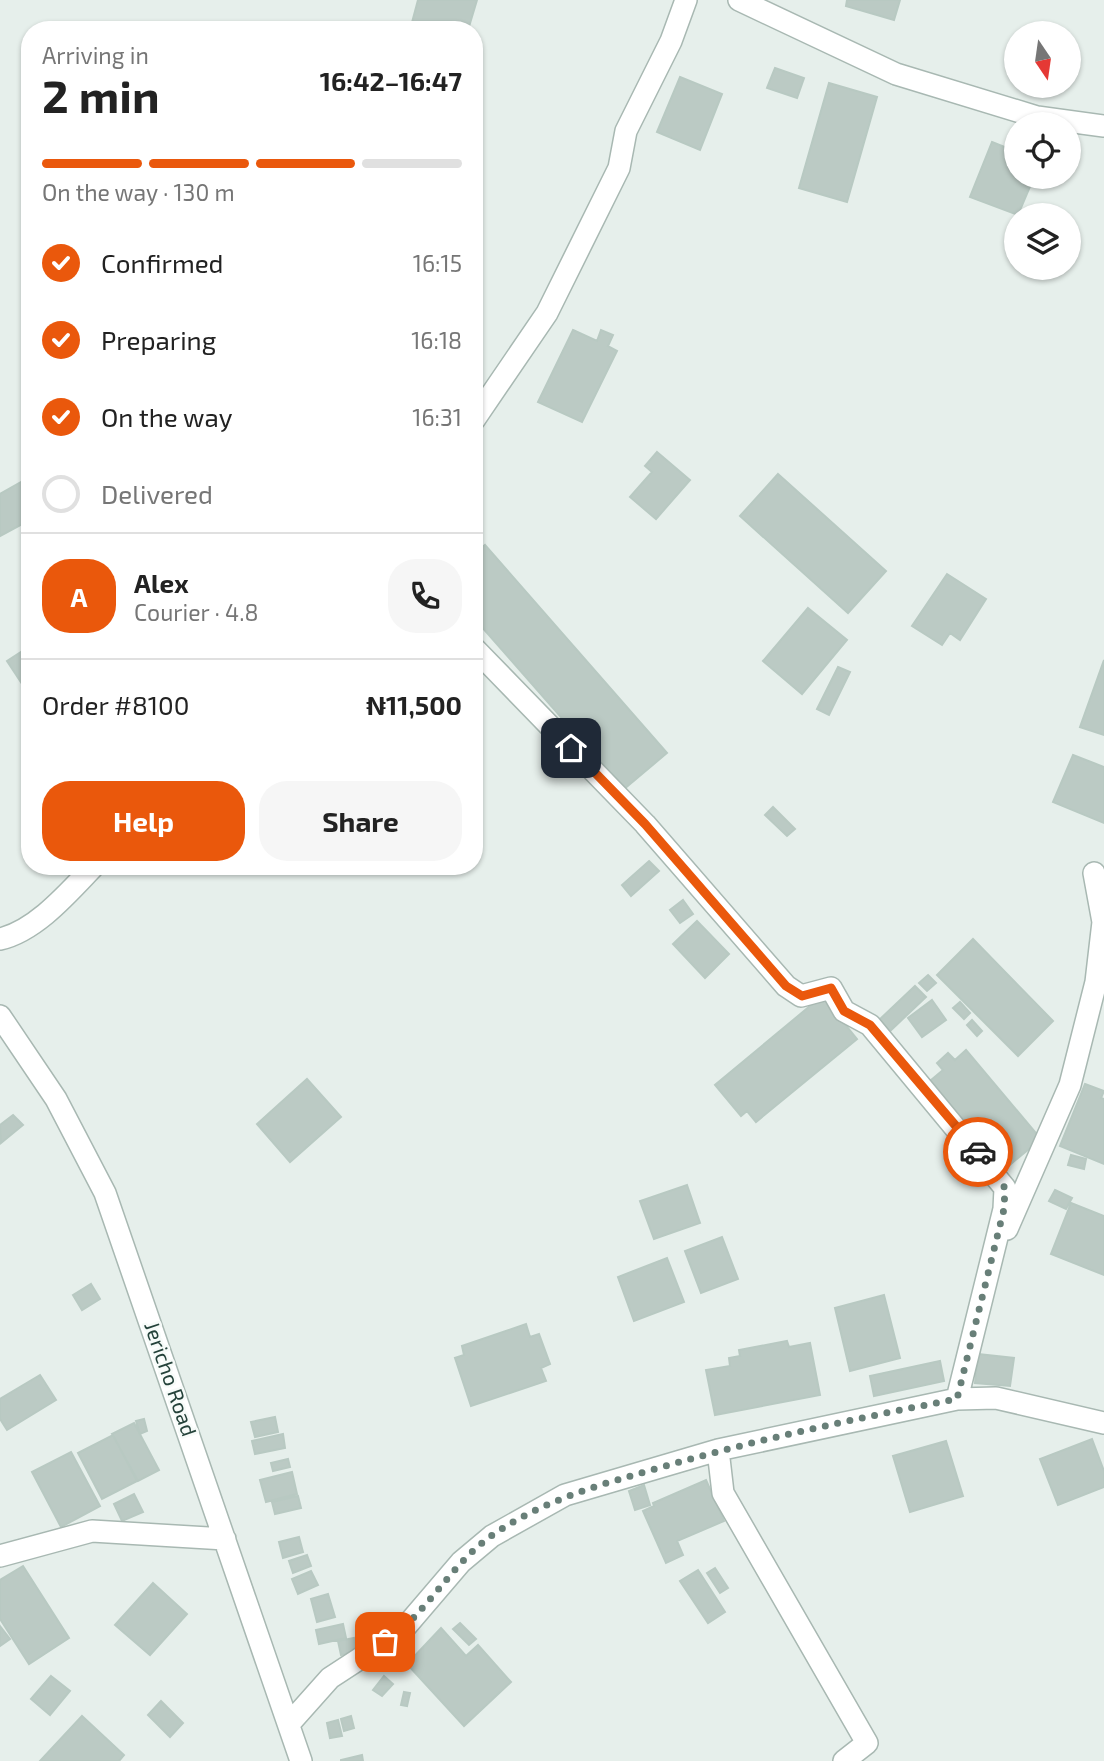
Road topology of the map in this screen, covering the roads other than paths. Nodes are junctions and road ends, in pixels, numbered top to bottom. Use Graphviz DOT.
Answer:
graph roads {
  1 [pos="686,0"];
  2 [pos="740,0"];
  3 [pos="1104,126"];
  4 [pos="483,407"];
  5 [pos="483,657"];
  6 [pos="1094,873"];
  7 [pos="85,875"];
  8 [pos="0,939"];
  9 [pos="0,1016"];
  10 [pos="986,1276"];
  11 [pos="957,1399"];
  12 [pos="1104,1423"];
  13 [pos="718,1450"];
  14 [pos="225,1539"];
  15 [pos="0,1556"];
  16 [pos="289,1724"];
  17 [pos="301,1761"];
  18 [pos="844,1761"];
  1 -- 4 [label="street"];
  2 -- 3 [label="street"];
  5 -- 10 [label="street"];
  6 -- 10 [label="street"];
  7 -- 8 [label="street"];
  9 -- 14 [label="street, Jericho Road"];
  10 -- 11 [label="street"];
  11 -- 12 [label="street"];
  11 -- 13 [label="street"];
  13 -- 16 [label="street"];
  13 -- 18 [label="street"];
  14 -- 15 [label="street"];
  14 -- 16 [label="street, Jericho Road"];
  16 -- 17 [label="street, Jericho Road"];
}
